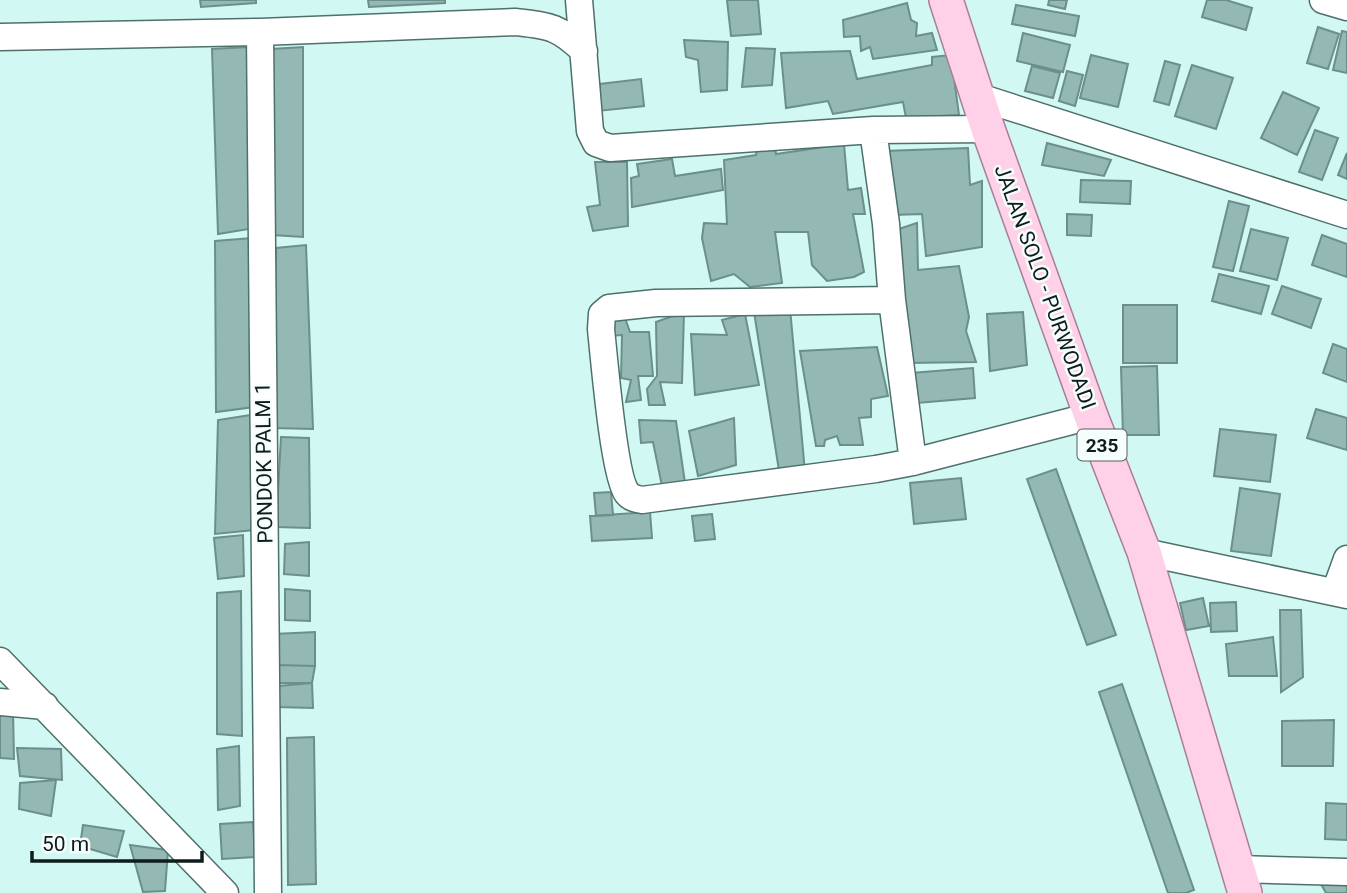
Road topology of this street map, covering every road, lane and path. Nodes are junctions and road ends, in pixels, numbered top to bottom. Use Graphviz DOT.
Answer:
graph roads {
  1 [pos="579,0"];
  2 [pos="946,0"];
  3 [pos="1323,0"];
  4 [pos="1347,7"];
  5 [pos="260,32"];
  6 [pos="0,37"];
  7 [pos="583,51"];
  8 [pos="979,97"];
  9 [pos="873,130"];
  10 [pos="988,130"];
  11 [pos="1347,215"];
  12 [pos="892,300"];
  13 [pos="1091,416"];
  14 [pos="912,462"];
  15 [pos="1144,552"];
  16 [pos="1347,559"];
  17 [pos="1341,594"];
  18 [pos="0,660"];
  19 [pos="0,702"];
  20 [pos="44,706"];
  21 [pos="1347,872"];
  22 [pos="1242,881"];
  23 [pos="225,893"];
  24 [pos="268,893"];
  1 -- 7 [label="street"];
  2 -- 8 [label="main road, JALAN SOLO - PURWODADI / 235"];
  3 -- 4 [label="street"];
  5 -- 6 [label="street"];
  5 -- 7 [label="street"];
  5 -- 24 [label="street, PONDOK PALM 1"];
  7 -- 9 [label="street"];
  8 -- 10 [label="main road, JALAN SOLO - PURWODADI / 235"];
  8 -- 11 [label="street"];
  9 -- 10 [label="street"];
  9 -- 12 [label="street"];
  10 -- 13 [label="main road, JALAN SOLO - PURWODADI / 235"];
  12 -- 14 [label="street"];
  12 -- 14 [label="street"];
  13 -- 14 [label="street"];
  13 -- 15 [label="main road, JALAN SOLO - PURWODADI / 235"];
  15 -- 17 [label="street"];
  15 -- 22 [label="main road, JALAN SOLO - PURWODADI / 235"];
  16 -- 17 [label="street"];
  18 -- 20 [label="street"];
  19 -- 20 [label="street"];
  20 -- 23 [label="street"];
  21 -- 22 [label="street"];
}
